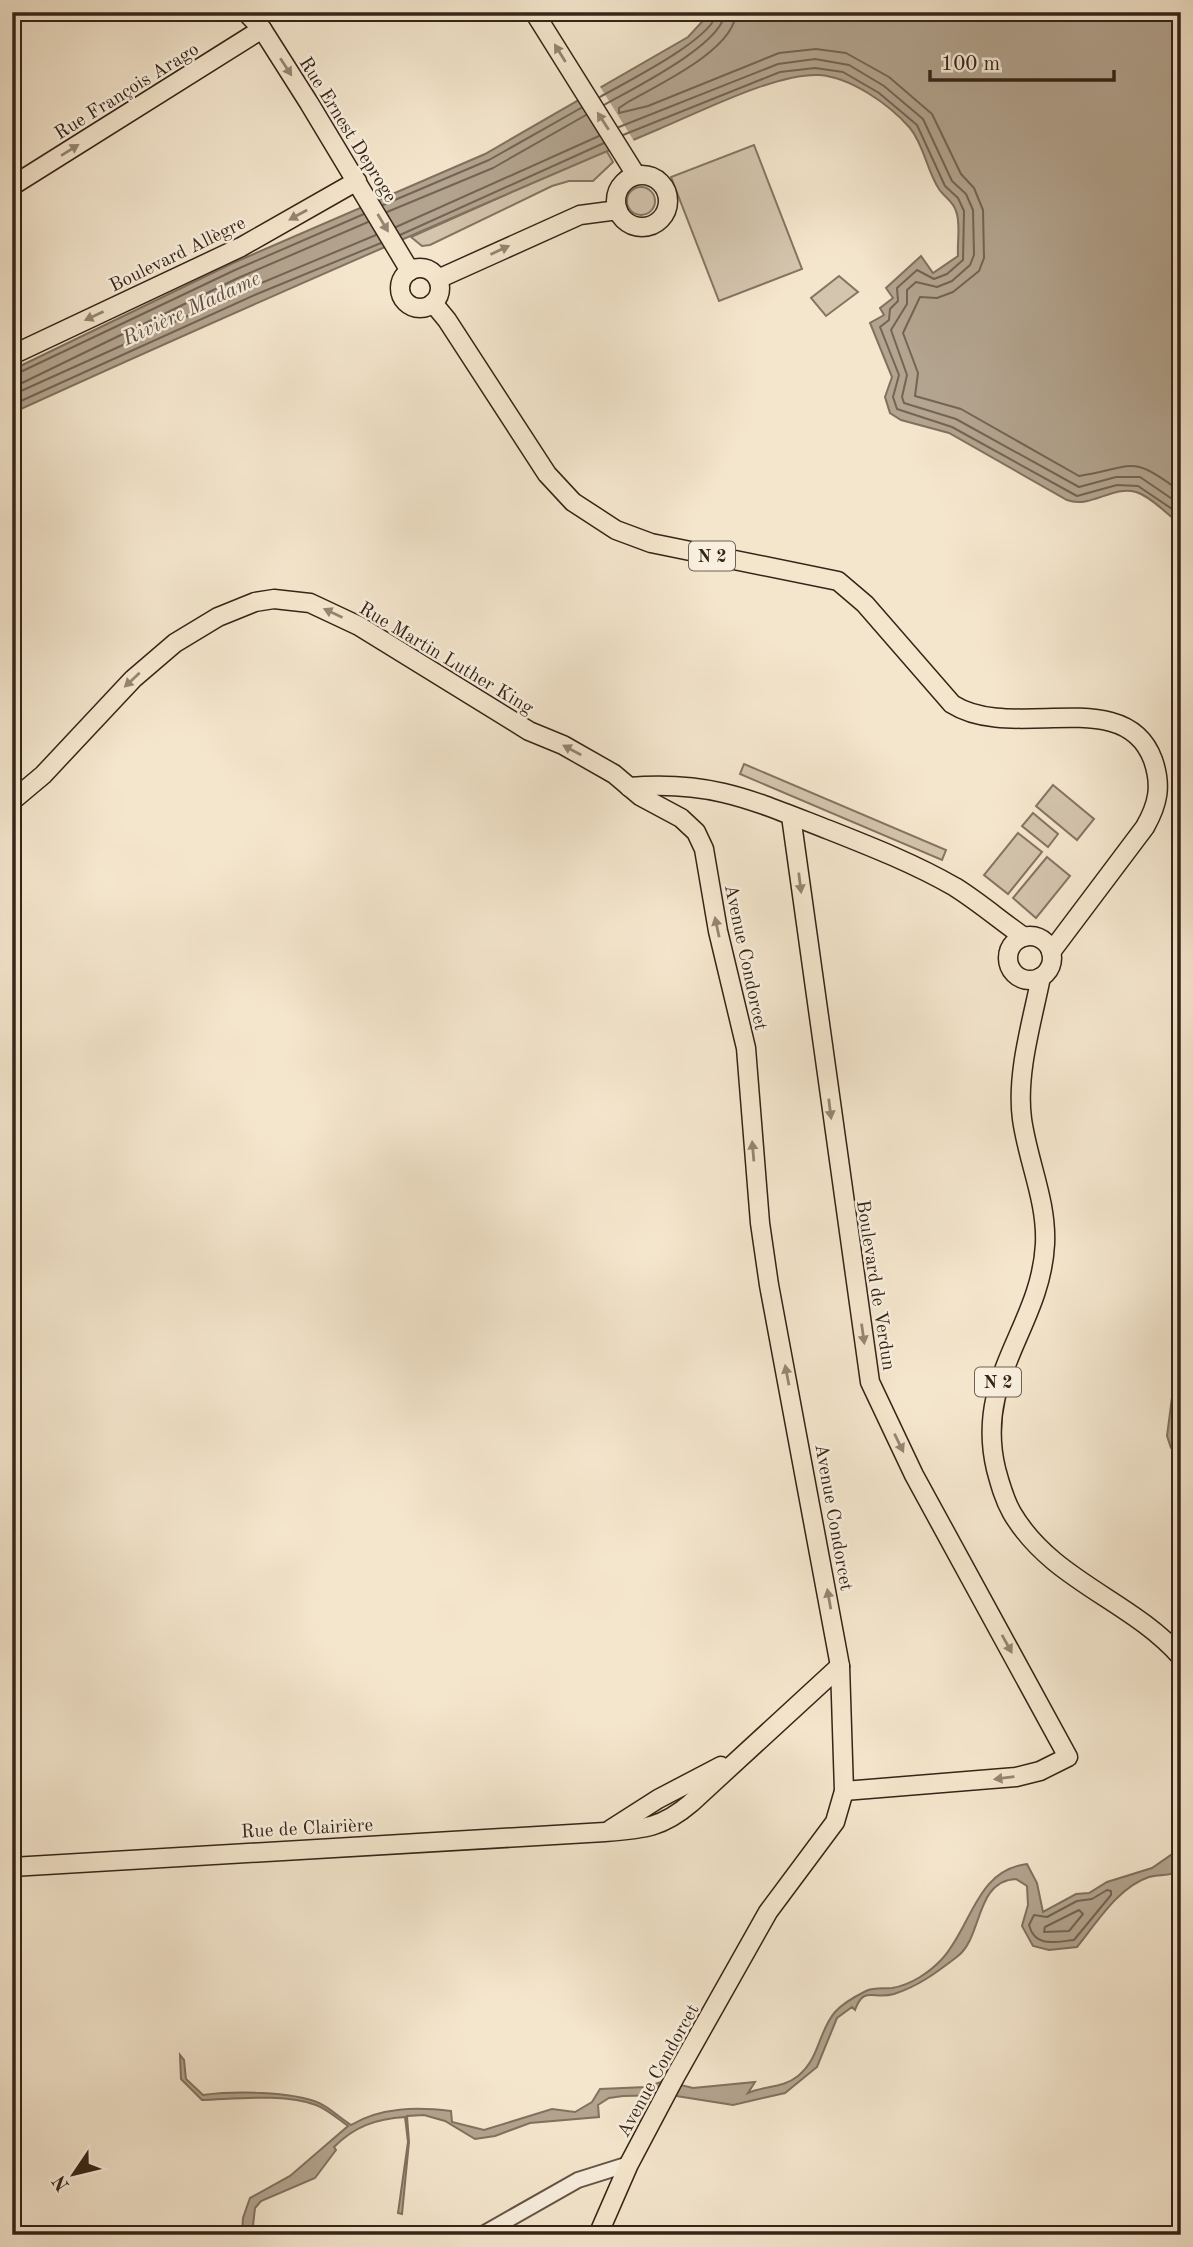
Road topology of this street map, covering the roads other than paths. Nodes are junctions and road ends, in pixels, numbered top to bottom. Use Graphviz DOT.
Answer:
graph roads {
  1 [pos="246,12"];
  2 [pos="534,12"];
  3 [pos="262,30"];
  4 [pos="636,175"];
  5 [pos="12,186"];
  6 [pos="362,189"];
  7 [pos="618,210"];
  8 [pos="410,271"];
  9 [pos="438,279"];
  10 [pos="433,303"];
  11 [pos="12,355"];
  12 [pos="629,787"];
  13 [pos="12,801"];
  14 [pos="791,816"];
  15 [pos="984,909"];
  16 [pos="1078,915"];
  17 [pos="1031,937"];
  18 [pos="1010,951"];
  19 [pos="1051,952"];
  20 [pos="1019,977"];
  21 [pos="1041,977"];
  22 [pos="1030,1034"];
  23 [pos="1181,1657"];
  24 [pos="840,1666"];
  25 [pos="738,1758"];
  26 [pos="844,1791"];
  27 [pos="658,1799"];
  28 [pos="691,1803"];
  29 [pos="634,1829"];
  30 [pos="605,1832"];
  31 [pos="12,1867"];
  32 [pos="629,2164"];
  33 [pos="481,2235"];
  34 [pos="598,2235"];
  1 -- 3 [label="main road, Rue Ernest Deproge"];
  4 -- 2 [label="main road, one-way"];
  5 -- 3 [label="main road, Rue François Arago, one-way"];
  3 -- 6 [label="main road, Rue Ernest Deproge, one-way"];
  4 -- 7 [label="main road"];
  4 -- 7 [label="main road"];
  6 -- 8 [label="main road, Rue Ernest Deproge, one-way"];
  6 -- 11 [label="main road, Boulevard Allègre, one-way"];
  9 -- 7 [label="main road, one-way"];
  8 -- 9 [label="main road"];
  8 -- 10 [label="main road"];
  9 -- 10 [label="main road"];
  10 -- 16 [label="main road, N 2"];
  12 -- 13 [label="main road, Rue Martin Luther King, one-way"];
  12 -- 14 [label="main road"];
  24 -- 12 [label="main road, Avenue Condorcet, one-way"];
  14 -- 15 [label="main road"];
  14 -- 26 [label="main road, Boulevard de Verdun, one-way"];
  15 -- 17 [label="main road"];
  15 -- 18 [label="main road"];
  16 -- 17 [label="main road, N 2"];
  16 -- 19 [label="main road, N 2"];
  17 -- 18 [label="main road"];
  17 -- 19 [label="main road"];
  18 -- 20 [label="main road"];
  19 -- 21 [label="main road"];
  20 -- 21 [label="main road"];
  20 -- 22 [label="main road, N 2"];
  21 -- 22 [label="main road, N 2"];
  22 -- 23 [label="main road, N 2"];
  24 -- 25 [label="main road, Rue de Clairière"];
  24 -- 26 [label="main road, Avenue Condorcet"];
  25 -- 27 [label="main road, Rue de Clairière"];
  25 -- 28 [label="main road, Rue de Clairière"];
  26 -- 32 [label="main road, Avenue Condorcet"];
  27 -- 28 [label="main road"];
  27 -- 29 [label="main road"];
  27 -- 30 [label="main road, Rue de Clairière"];
  28 -- 29 [label="main road, Rue de Clairière"];
  29 -- 30 [label="main road, Rue de Clairière"];
  30 -- 31 [label="main road, Rue de Clairière"];
  32 -- 33 [label="street"];
  32 -- 34 [label="main road, Avenue Condorcet"];
}
